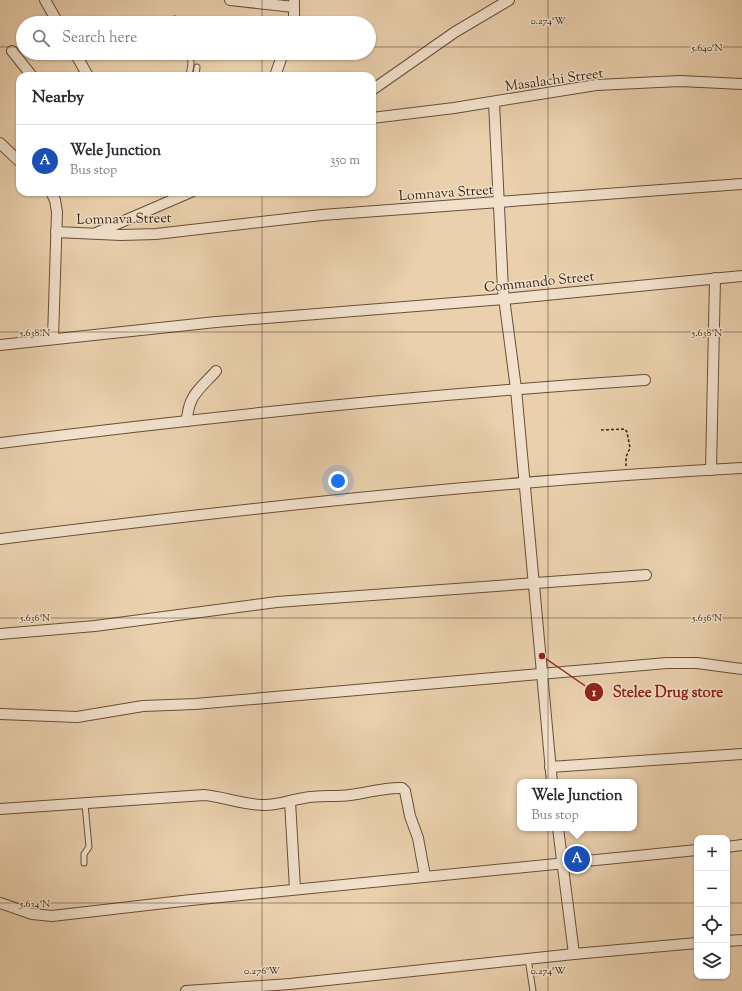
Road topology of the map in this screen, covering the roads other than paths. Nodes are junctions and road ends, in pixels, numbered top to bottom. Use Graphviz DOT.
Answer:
graph roads {
  1 [pos="45,0"];
  2 [pos="230,0"];
  3 [pos="509,0"];
  4 [pos="294,4"];
  5 [pos="54,16"];
  6 [pos="294,16"];
  7 [pos="12,50"];
  8 [pos="16,55"];
  9 [pos="20,60"];
  10 [pos="79,60"];
  11 [pos="191,60"];
  12 [pos="281,60"];
  13 [pos="197,67"];
  14 [pos="29,72"];
  15 [pos="86,72"];
  16 [pos="190,72"];
  17 [pos="196,72"];
  18 [pos="277,72"];
  19 [pos="742,84"];
  20 [pos="376,87"];
  21 [pos="494,102"];
  22 [pos="376,117"];
  23 [pos="0,143"];
  24 [pos="16,158"];
  25 [pos="742,184"];
  26 [pos="54,196"];
  27 [pos="182,196"];
  28 [pos="498,202"];
  29 [pos="56,232"];
  30 [pos="94,234"];
  31 [pos="742,276"];
  32 [pos="715,278"];
  33 [pos="504,299"];
  34 [pos="53,338"];
  35 [pos="0,345"];
  36 [pos="216,371"];
  37 [pos="645,380"];
  38 [pos="516,388"];
  39 [pos="187,421"];
  40 [pos="0,443"];
  41 [pos="742,468"];
  42 [pos="711,470"];
  43 [pos="525,483"];
  44 [pos="0,539"];
  45 [pos="646,575"];
  46 [pos="534,583"];
  47 [pos="0,634"];
  48 [pos="742,670"];
  49 [pos="541,673"];
  50 [pos="0,714"];
  51 [pos="742,754"];
  52 [pos="550,766"];
  53 [pos="552,779"];
  54 [pos="290,801"];
  55 [pos="84,804"];
  56 [pos="0,809"];
  57 [pos="558,831"];
  58 [pos="742,845"];
  59 [pos="730,847"];
  60 [pos="694,850"];
  61 [pos="562,862"];
  62 [pos="84,863"];
  63 [pos="425,876"];
  64 [pos="294,889"];
  65 [pos="0,902"];
  66 [pos="742,940"];
  67 [pos="730,941"];
  68 [pos="694,943"];
  69 [pos="574,954"];
  70 [pos="528,959"];
  71 [pos="197,990"];
  72 [pos="186,991"];
  73 [pos="533,991"];
  1 -- 5 [label="street"];
  2 -- 4 [label="street"];
  3 -- 20 [label="street"];
  4 -- 6 [label="street"];
  7 -- 8 [label="street"];
  9 -- 14 [label="street"];
  10 -- 15 [label="street"];
  11 -- 16 [label="lane"];
  12 -- 18 [label="street"];
  13 -- 17 [label="lane"];
  19 -- 21 [label="street, Masalachi Street"];
  21 -- 22 [label="street, Masalachi Street"];
  21 -- 28 [label="street"];
  23 -- 24 [label="street"];
  25 -- 28 [label="street, Lomnava Street"];
  26 -- 29 [label="street"];
  27 -- 30 [label="street"];
  28 -- 30 [label="street, Lomnava Street"];
  28 -- 33 [label="street"];
  29 -- 30 [label="street, Lomnava Street"];
  29 -- 34 [label="street"];
  31 -- 32 [label="street, Commando Street"];
  32 -- 33 [label="street, Commando Street"];
  32 -- 42 [label="street"];
  33 -- 34 [label="street, Commando Street"];
  33 -- 38 [label="street"];
  34 -- 35 [label="street, Commando Street"];
  36 -- 39 [label="street"];
  37 -- 38 [label="street"];
  38 -- 39 [label="street"];
  38 -- 43 [label="street"];
  39 -- 40 [label="street"];
  41 -- 42 [label="street"];
  42 -- 43 [label="street"];
  43 -- 44 [label="street"];
  43 -- 46 [label="street"];
  45 -- 46 [label="street"];
  46 -- 47 [label="street"];
  46 -- 49 [label="street"];
  48 -- 49 [label="street"];
  49 -- 50 [label="street"];
  49 -- 52 [label="street"];
  51 -- 52 [label="street"];
  52 -- 53 [label="street"];
  54 -- 55 [label="street"];
  54 -- 63 [label="street"];
  54 -- 64 [label="street"];
  55 -- 56 [label="street"];
  55 -- 62 [label="lane"];
  57 -- 61 [label="street"];
  58 -- 59 [label="street"];
  60 -- 61 [label="street"];
  61 -- 63 [label="street"];
  61 -- 69 [label="street"];
  63 -- 64 [label="street"];
  64 -- 65 [label="street"];
  66 -- 67 [label="street"];
  68 -- 69 [label="street"];
  69 -- 70 [label="street"];
  70 -- 71 [label="street"];
  70 -- 73 [label="lane"];
  71 -- 72 [label="street"];
}
